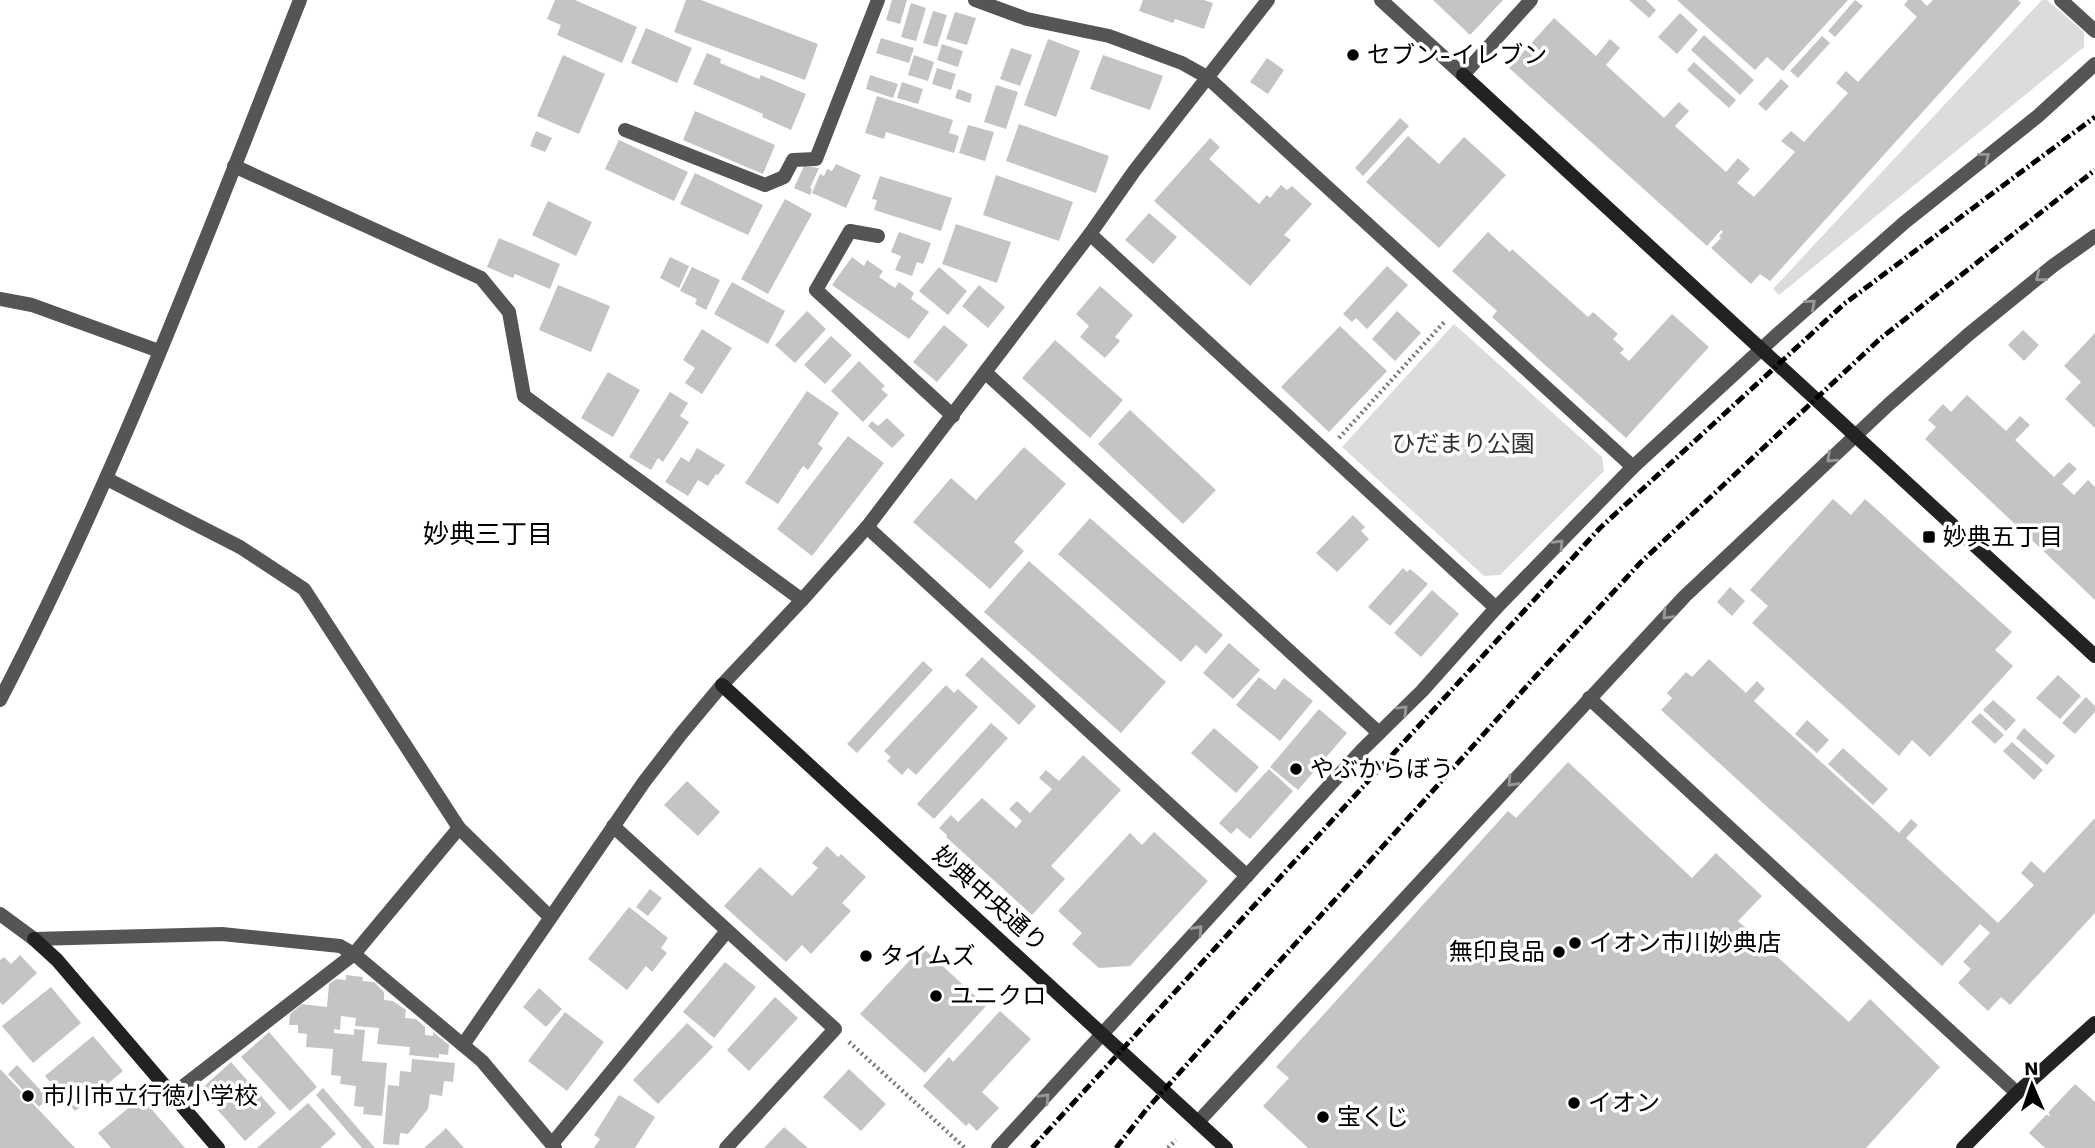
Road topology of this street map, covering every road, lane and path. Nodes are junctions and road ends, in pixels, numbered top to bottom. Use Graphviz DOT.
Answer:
graph roads {
  1 [pos="300,0"];
  2 [pos="878,0"];
  3 [pos="975,0"];
  4 [pos="1268,0"];
  5 [pos="1381,0"];
  6 [pos="1531,0"];
  7 [pos="2061,0"];
  8 [pos="2095,31"];
  9 [pos="2095,64"];
  10 [pos="1463,75"];
  11 [pos="1207,77"];
  12 [pos="625,130"];
  13 [pos="234,166"];
  14 [pos="1090,234"];
  15 [pos="877,236"];
  16 [pos="2095,236"];
  17 [pos="0,299"];
  18 [pos="1458,307"];
  19 [pos="1760,350"];
  20 [pos="159,351"];
  21 [pos="986,373"];
  22 [pos="953,416"];
  23 [pos="1855,435"];
  24 [pos="1327,452"];
  25 [pos="1633,467"];
  26 [pos="107,479"];
  27 [pos="867,527"];
  28 [pos="802,600"];
  29 [pos="1496,608"];
  30 [pos="2095,656"];
  31 [pos="722,685"];
  32 [pos="1589,698"];
  33 [pos="0,700"];
  34 [pos="1379,733"];
  35 [pos="613,827"];
  36 [pos="459,828"];
  37 [pos="1247,876"];
  38 [pos="0,914"];
  39 [pos="550,917"];
  40 [pos="727,931"];
  41 [pos="34,939"];
  42 [pos="354,954"];
  43 [pos="2095,1023"];
  44 [pos="835,1029"];
  45 [pos="1103,1034"];
  46 [pos="463,1045"];
  47 [pos="2017,1093"];
  48 [pos="173,1094"];
  49 [pos="1198,1122"];
  50 [pos="1176,1140"];
  51 [pos="553,1146"];
  52 [pos="218,1148"];
  53 [pos="726,1148"];
  54 [pos="965,1148"];
  55 [pos="998,1148"];
  56 [pos="1168,1148"];
  57 [pos="1226,1148"];
  58 [pos="1964,1148"];
  1 -- 13 [label="street"];
  2 -- 12 [label="street"];
  3 -- 11 [label="street"];
  4 -- 11 [label="street"];
  5 -- 10 [label="street"];
  6 -- 10 [label="street"];
  7 -- 8 [label="street"];
  19 -- 9 [label="street, one-way"];
  10 -- 19 [label="street"];
  11 -- 14 [label="street"];
  11 -- 18 [label="street"];
  13 -- 20 [label="street"];
  13 -- 28 [label="street"];
  14 -- 21 [label="street"];
  14 -- 24 [label="street"];
  15 -- 22 [label="street"];
  16 -- 23 [label="street, one-way"];
  17 -- 20 [label="street"];
  18 -- 24 [label="path"];
  18 -- 25 [label="street"];
  19 -- 23 [label="street"];
  19 -- 25 [label="street"];
  20 -- 26 [label="street"];
  21 -- 22 [label="street"];
  21 -- 34 [label="street"];
  22 -- 27 [label="street"];
  23 -- 30 [label="street"];
  23 -- 32 [label="street, one-way"];
  24 -- 29 [label="street"];
  29 -- 25 [label="street, one-way"];
  26 -- 33 [label="street"];
  26 -- 36 [label="street"];
  27 -- 28 [label="street"];
  27 -- 37 [label="street"];
  28 -- 31 [label="street"];
  34 -- 29 [label="street, one-way"];
  31 -- 35 [label="street"];
  31 -- 45 [label="street, 妙典中央通り"];
  32 -- 47 [label="street"];
  32 -- 49 [label="street, one-way"];
  34 -- 37 [label="street"];
  35 -- 39 [label="street"];
  35 -- 40 [label="street"];
  36 -- 39 [label="street"];
  36 -- 42 [label="street"];
  45 -- 37 [label="street, one-way"];
  38 -- 41 [label="street"];
  39 -- 46 [label="street"];
  40 -- 44 [label="street"];
  40 -- 51 [label="street"];
  41 -- 42 [label="street"];
  41 -- 48 [label="street"];
  42 -- 46 [label="street"];
  42 -- 48 [label="street"];
  43 -- 47 [label="street"];
  44 -- 53 [label="street"];
  44 -- 54 [label="path"];
  45 -- 49 [label="street, 妙典中央通り"];
  55 -- 45 [label="street, one-way"];
  46 -- 51 [label="street"];
  47 -- 58 [label="street"];
  48 -- 52 [label="street"];
  49 -- 57 [label="street, 妙典中央通り"];
  50 -- 56 [label="path"];
}
